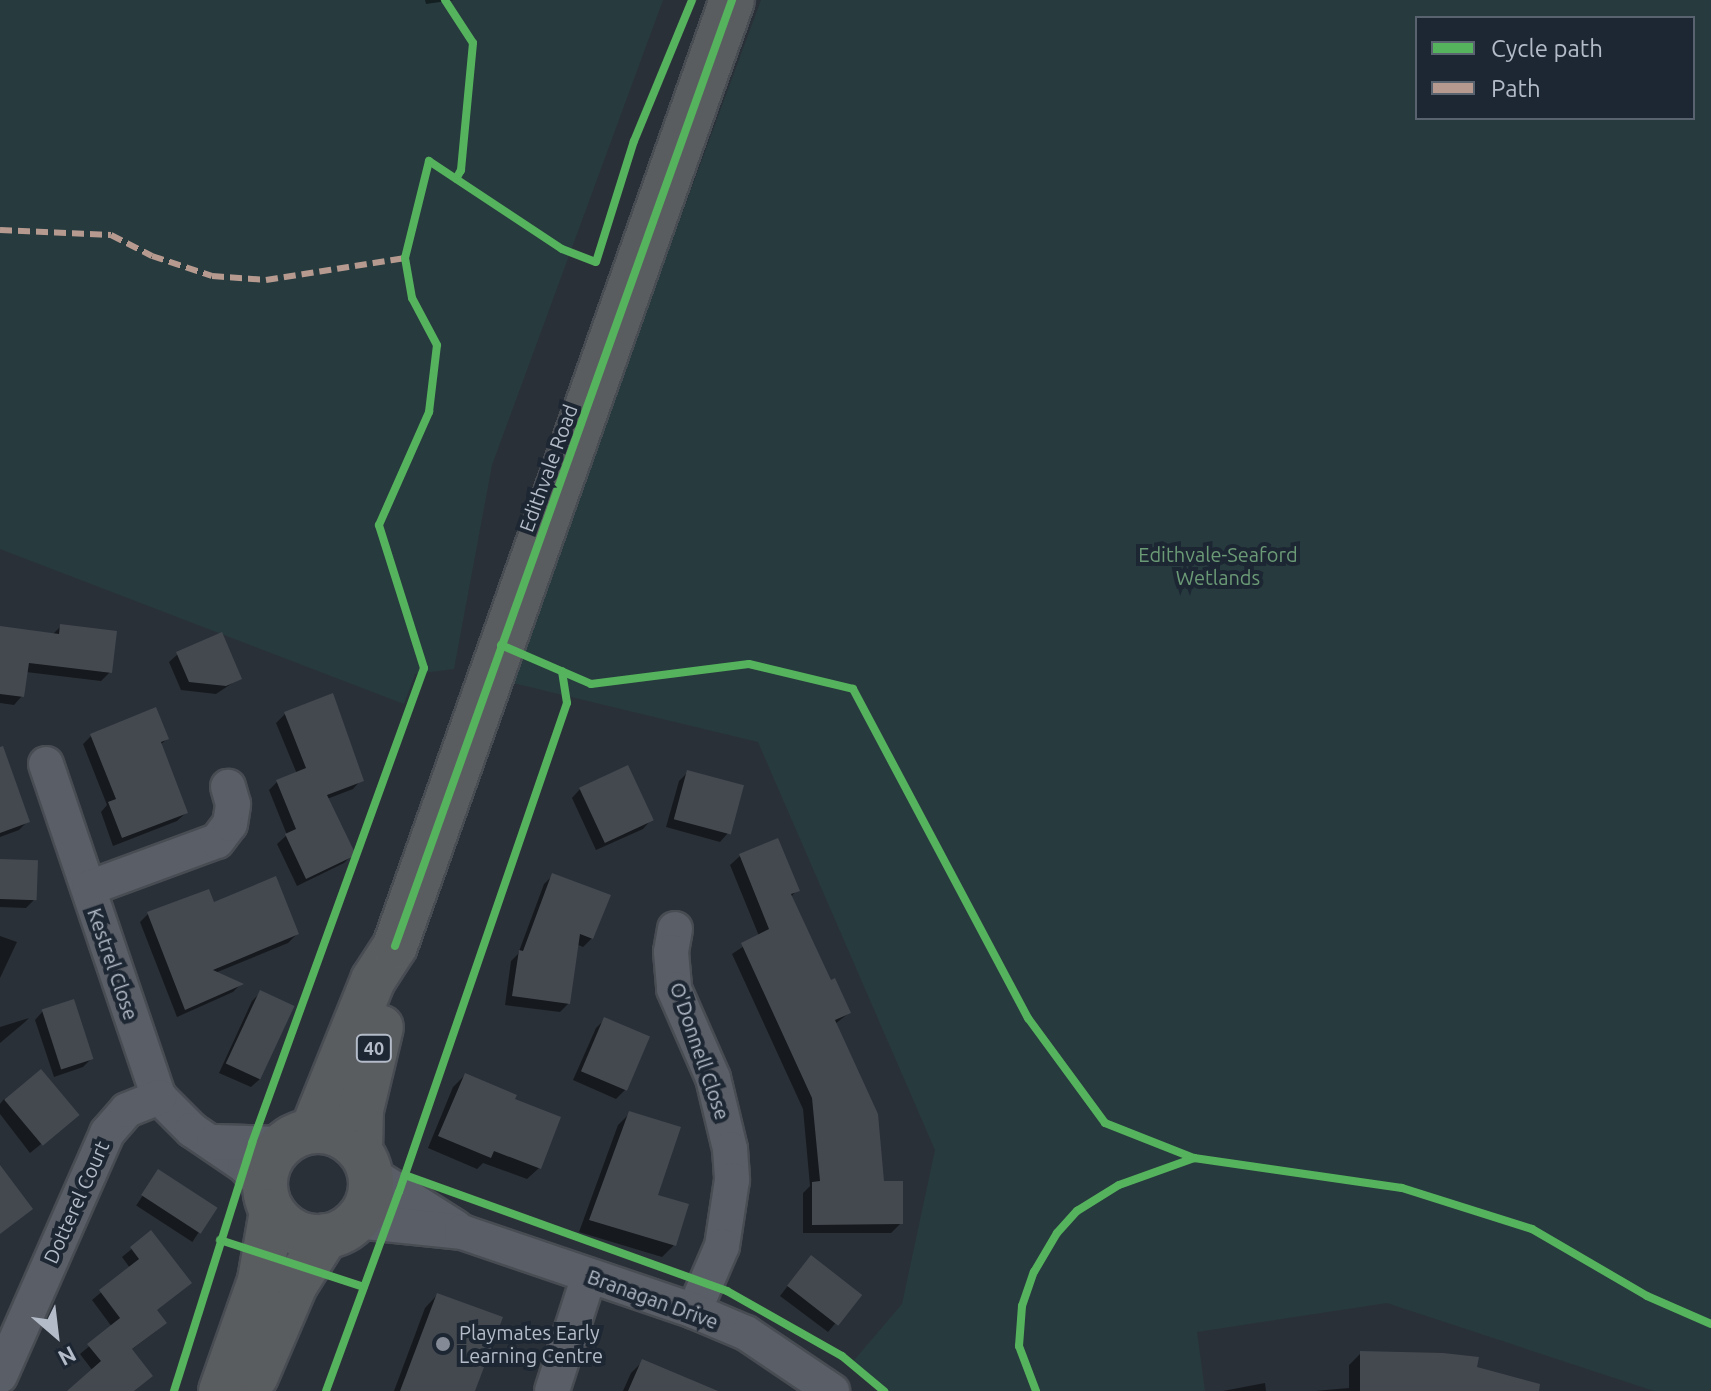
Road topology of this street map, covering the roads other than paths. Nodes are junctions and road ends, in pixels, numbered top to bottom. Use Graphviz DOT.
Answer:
graph roads {
  1 [pos="732,0"];
  2 [pos="46,764"];
  3 [pos="228,787"];
  4 [pos="89,888"];
  5 [pos="675,929"];
  6 [pos="395,946"];
  7 [pos="159,1097"];
  8 [pos="298,1137"];
  9 [pos="214,1142"];
  10 [pos="365,1162"];
  11 [pos="268,1200"];
  12 [pos="341,1229"];
  13 [pos="462,1232"];
  14 [pos="589,1276"];
  15 [pos="694,1311"];
  16 [pos="0,1376"];
  17 [pos="221,1391"];
  18 [pos="250,1391"];
  19 [pos="552,1391"];
  20 [pos="832,1391"];
  1 -- 6 [label="highway, Edithvale Road / 40"];
  2 -- 4 [label="street, Kestrel Close"];
  3 -- 4 [label="street"];
  4 -- 7 [label="street, Kestrel Close"];
  5 -- 15 [label="street, O'Donnell Close"];
  6 -- 8 [label="highway, Edithvale Road / 40"];
  6 -- 10 [label="highway, Edithvale Road / 40"];
  7 -- 9 [label="street, Kestrel Close"];
  7 -- 16 [label="street, Dotterel Court"];
  8 -- 9 [label="street"];
  8 -- 10 [label="highway"];
  8 -- 11 [label="highway, 40"];
  9 -- 11 [label="street, Kestrel Close"];
  10 -- 12 [label="highway, 40"];
  10 -- 13 [label="street, Branagan Drive"];
  11 -- 12 [label="highway"];
  11 -- 17 [label="highway, 40"];
  12 -- 13 [label="street, Branagan Drive"];
  12 -- 18 [label="highway, 40"];
  13 -- 14 [label="street, Branagan Drive"];
  14 -- 15 [label="street, Branagan Drive"];
  14 -- 19 [label="street"];
  15 -- 20 [label="street, Branagan Drive"];
}
